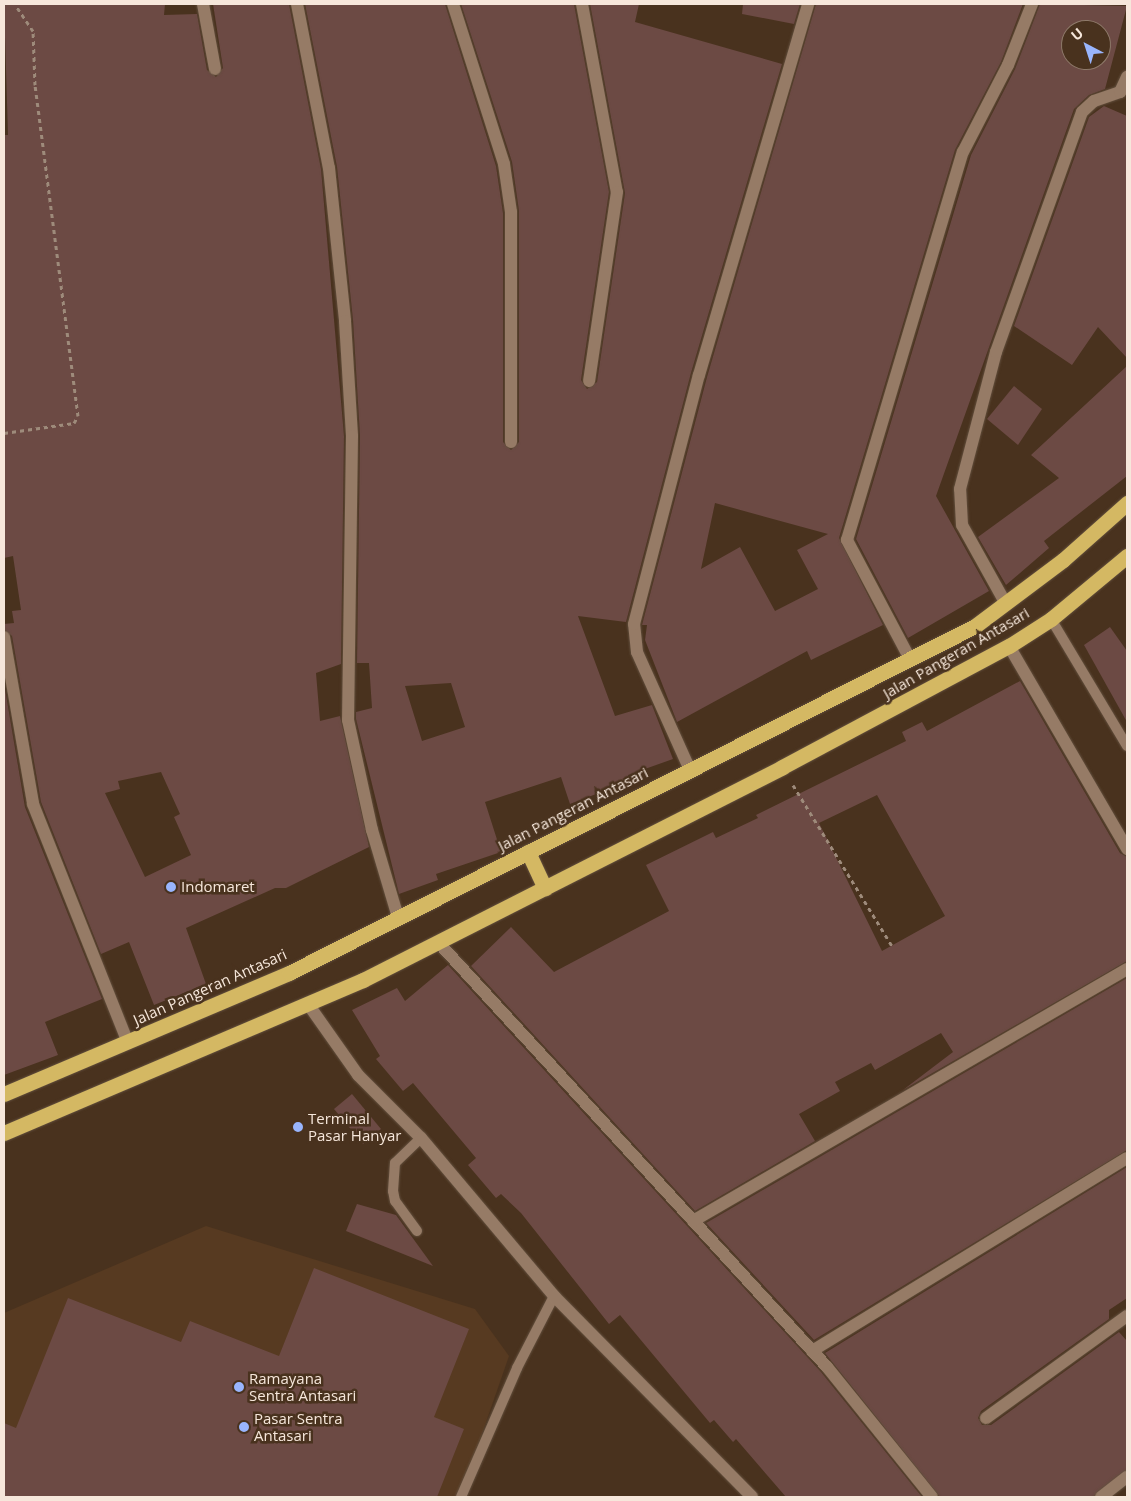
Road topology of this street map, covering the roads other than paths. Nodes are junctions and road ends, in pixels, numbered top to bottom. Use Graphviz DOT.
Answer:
graph roads {
  1 [pos="203,4"];
  2 [pos="297,4"];
  3 [pos="453,4"];
  4 [pos="582,4"];
  5 [pos="808,4"];
  6 [pos="1032,4"];
  7 [pos="214,70"];
  8 [pos="1127,77"];
  9 [pos="589,381"];
  10 [pos="511,442"];
  11 [pos="1127,503"];
  12 [pos="1127,556"];
  13 [pos="1006,604"];
  14 [pos="1051,619"];
  15 [pos="4,637"];
  16 [pos="1009,646"];
  17 [pos="910,659"];
  18 [pos="1127,746"];
  19 [pos="690,770"];
  20 [pos="1127,850"];
  21 [pos="528,852"];
  22 [pos="545,888"];
  23 [pos="398,917"];
  24 [pos="438,942"];
  25 [pos="1127,969"];
  26 [pos="308,1004"];
  27 [pos="128,1043"];
  28 [pos="4,1094"];
  29 [pos="4,1132"];
  30 [pos="422,1138"];
  31 [pos="1127,1158"];
  32 [pos="693,1221"];
  33 [pos="417,1231"];
  34 [pos="554,1296"];
  35 [pos="1127,1316"];
  36 [pos="812,1351"];
  37 [pos="986,1418"];
  38 [pos="1127,1477"];
  39 [pos="461,1497"];
  40 [pos="752,1497"];
  41 [pos="932,1497"];
  42 [pos="1101,1497"];
  1 -- 7 [label="street"];
  2 -- 23 [label="street"];
  3 -- 10 [label="street"];
  4 -- 9 [label="street"];
  5 -- 19 [label="street"];
  6 -- 17 [label="street"];
  8 -- 13 [label="street"];
  11 -- 13 [label="highway, Jalan Pangeran Antasari"];
  12 -- 14 [label="highway, Jalan Pangeran Antasari"];
  13 -- 17 [label="highway, Jalan Pangeran Antasari"];
  14 -- 16 [label="highway, Jalan Pangeran Antasari"];
  14 -- 18 [label="lane"];
  15 -- 27 [label="street"];
  16 -- 20 [label="street"];
  16 -- 22 [label="highway, Jalan Pangeran Antasari"];
  17 -- 19 [label="highway, Jalan Pangeran Antasari"];
  19 -- 21 [label="highway, Jalan Pangeran Antasari"];
  21 -- 22 [label="highway"];
  21 -- 23 [label="highway, Jalan Pangeran Antasari"];
  22 -- 24 [label="highway, Jalan Pangeran Antasari"];
  23 -- 27 [label="highway, Jalan Pangeran Antasari"];
  24 -- 26 [label="highway, Jalan Pangeran Antasari"];
  24 -- 32 [label="street"];
  25 -- 32 [label="street"];
  26 -- 29 [label="highway, Jalan Pangeran Antasari"];
  26 -- 30 [label="street"];
  27 -- 28 [label="highway, Jalan Pangeran Antasari"];
  30 -- 33 [label="lane"];
  30 -- 34 [label="street"];
  31 -- 36 [label="street"];
  32 -- 36 [label="street"];
  34 -- 39 [label="lane"];
  34 -- 40 [label="street"];
  35 -- 37 [label="street"];
  36 -- 41 [label="street"];
  38 -- 42 [label="street"];
}
